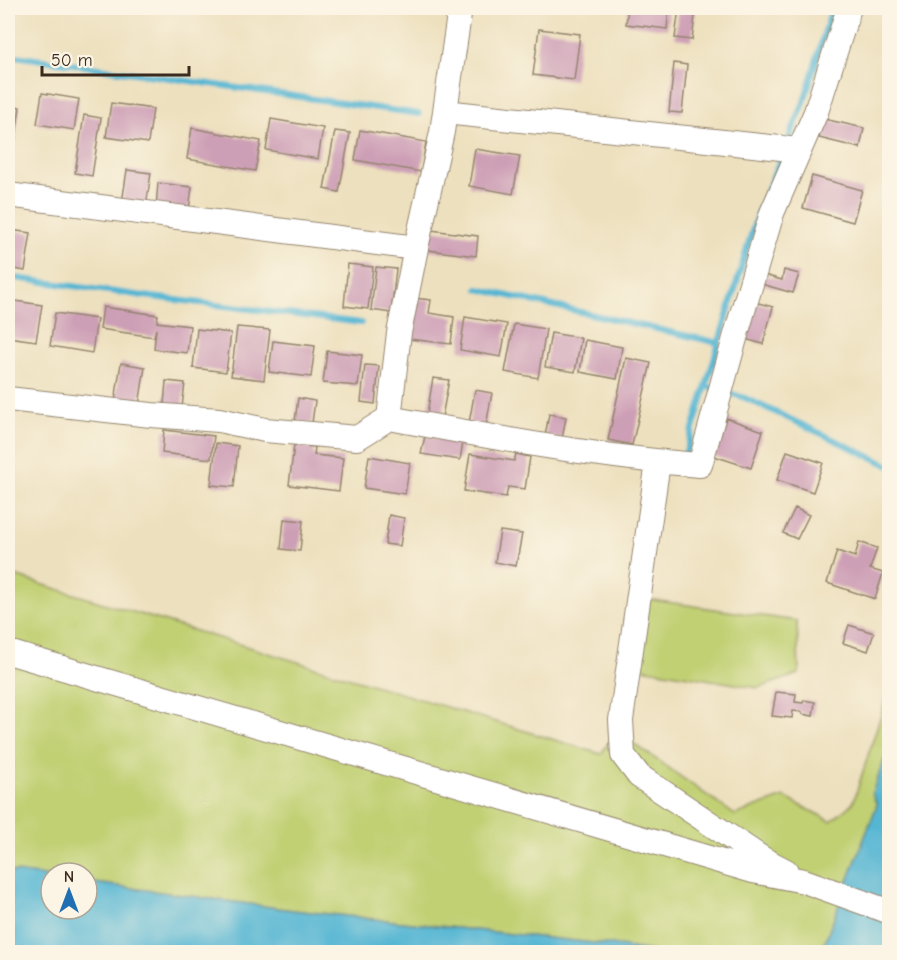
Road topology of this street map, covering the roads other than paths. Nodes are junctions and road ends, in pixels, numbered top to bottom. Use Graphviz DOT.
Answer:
graph roads {
  1 [pos="460,8"];
  2 [pos="849,8"];
  3 [pos="444,122"];
  4 [pos="799,150"];
  5 [pos="8,195"];
  6 [pos="416,248"];
  7 [pos="8,399"];
  8 [pos="389,418"];
  9 [pos="658,462"];
  10 [pos="8,652"];
  11 [pos="804,881"];
  12 [pos="890,912"];
  1 -- 3 [label="street"];
  2 -- 4 [label="street"];
  3 -- 4 [label="street"];
  3 -- 6 [label="street"];
  4 -- 9 [label="street"];
  5 -- 6 [label="street"];
  6 -- 8 [label="street"];
  7 -- 8 [label="street"];
  8 -- 9 [label="street"];
  9 -- 11 [label="street"];
  10 -- 11 [label="street"];
  11 -- 12 [label="street"];
}
